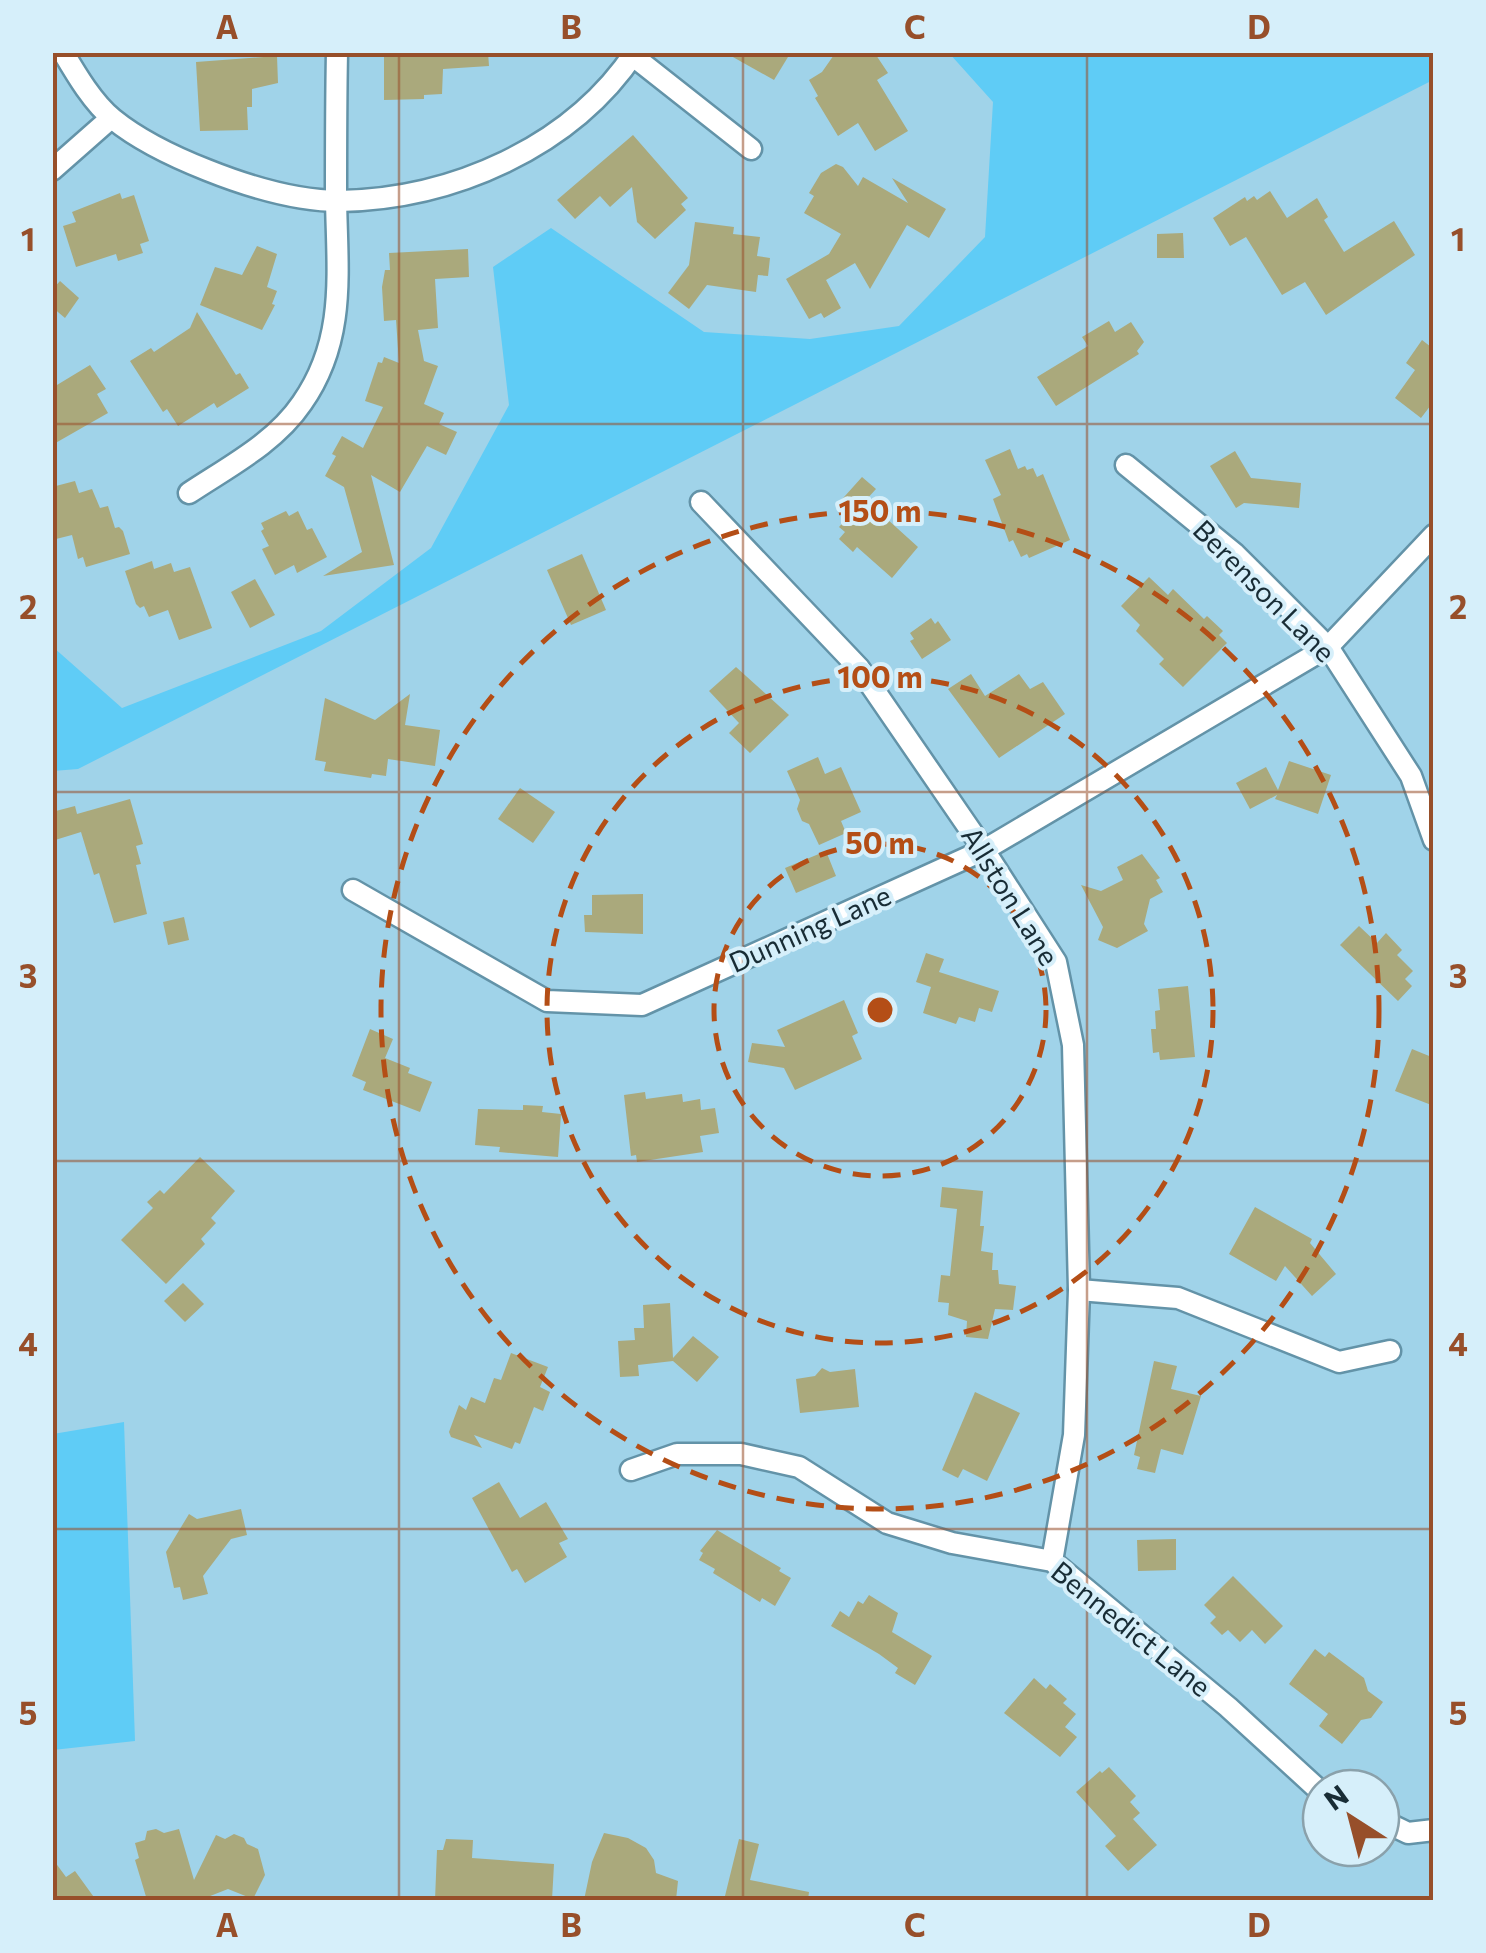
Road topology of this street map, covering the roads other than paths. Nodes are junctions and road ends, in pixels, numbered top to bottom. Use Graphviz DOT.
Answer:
graph roads {
  1 [pos="62,52"];
  2 [pos="337,52"];
  3 [pos="634,54"];
  4 [pos="110,118"];
  5 [pos="751,149"];
  6 [pos="52,170"];
  7 [pos="336,201"];
  8 [pos="1126,465"];
  9 [pos="190,493"];
  10 [pos="701,502"];
  11 [pos="1434,536"];
  12 [pos="1328,646"];
  13 [pos="1434,840"];
  14 [pos="984,850"];
  15 [pos="353,890"];
  16 [pos="1080,1290"];
  17 [pos="1390,1351"];
  18 [pos="631,1470"];
  19 [pos="1052,1561"];
  20 [pos="1301,1774"];
  21 [pos="1401,1829"];
  22 [pos="1434,1830"];
  1 -- 4 [label="street"];
  2 -- 7 [label="street"];
  3 -- 5 [label="street"];
  3 -- 7 [label="street"];
  4 -- 6 [label="street"];
  4 -- 7 [label="street"];
  7 -- 9 [label="street"];
  8 -- 12 [label="street, Berenson Lane"];
  10 -- 14 [label="street, Allston Lane"];
  11 -- 12 [label="street, Dunning Lane"];
  12 -- 13 [label="street, Berenson Lane"];
  12 -- 14 [label="street, Dunning Lane"];
  14 -- 15 [label="street, Dunning Lane"];
  14 -- 16 [label="street, Allston Lane"];
  16 -- 17 [label="street"];
  16 -- 19 [label="street, Allston Lane"];
  18 -- 19 [label="street, Bennedict Lane"];
  19 -- 20 [label="street, Bennedict Lane"];
  21 -- 22 [label="street"];
}
